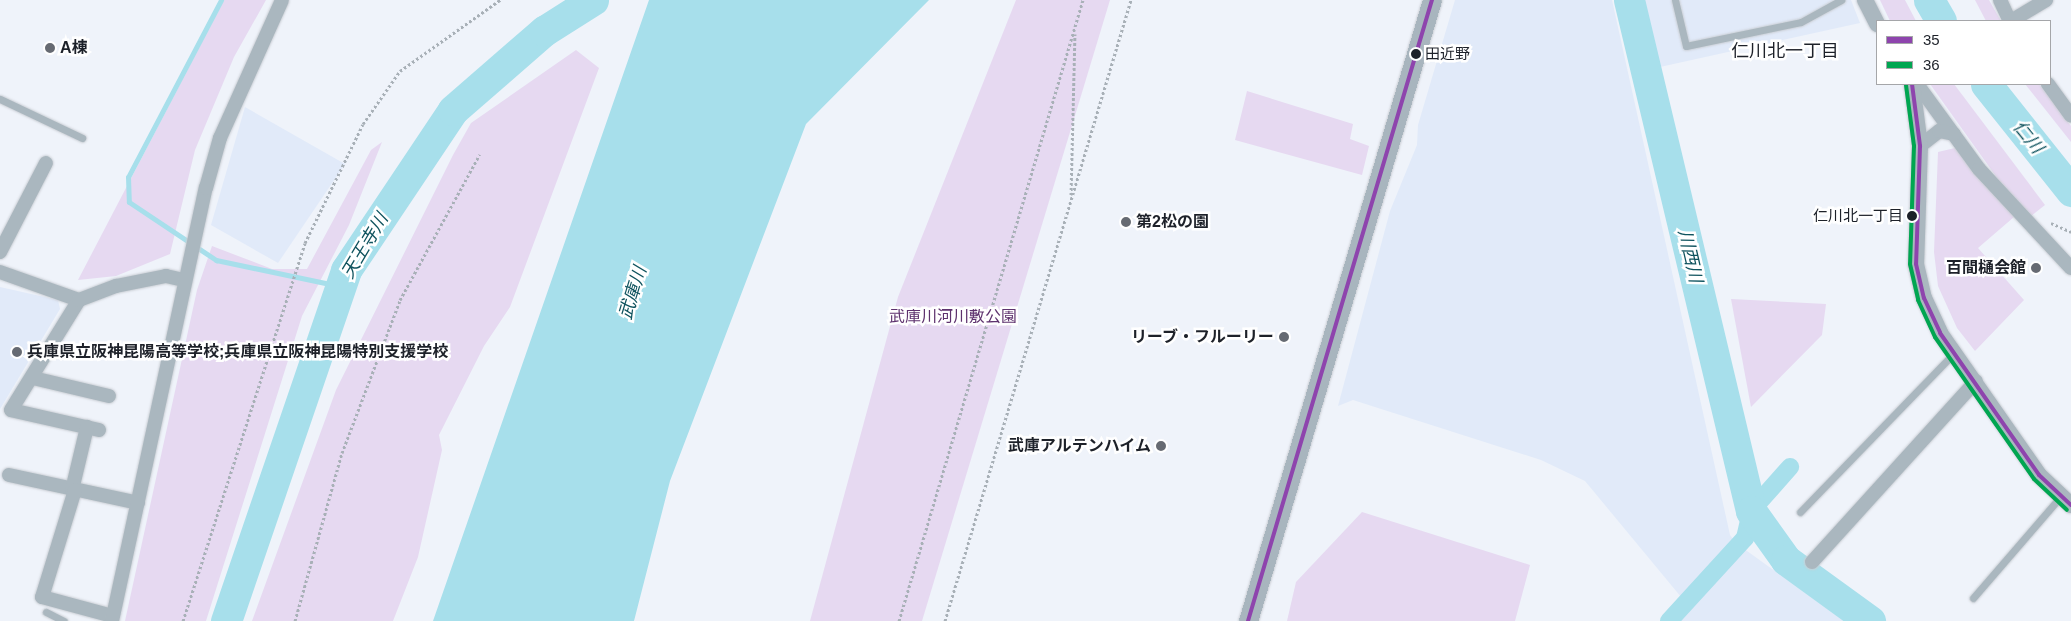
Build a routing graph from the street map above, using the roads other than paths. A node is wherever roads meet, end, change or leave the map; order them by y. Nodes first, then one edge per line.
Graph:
1 (282, 0) edge
2 (1432, 0) edge
3 (1675, 0) edge
4 (1841, 0) edge
5 (1865, 0) edge
6 (2000, 0) edge
7 (2046, 0) edge
8 (2010, 20) edge
9 (2013, 20) edge
10 (1876, 22) edge
11 (1912, 85) edge
12 (1918, 85) edge
13 (2049, 85) edge
14 (0, 99) edge
15 (2071, 116) edge
16 (1954, 134) junction
17 (82, 138) dead end
18 (1920, 146) junction
19 (46, 163) dead end
20 (0, 252) edge
21 (2071, 268) edge
22 (0, 272) edge
23 (184, 280) junction
24 (79, 300) junction
25 (1955, 353) junction
26 (33, 378) junction
27 (1976, 381) junction
28 (108, 396) dead end
29 (9, 475) dead end
30 (73, 490) junction
31 (2066, 500) edge
32 (138, 503) junction
33 (1800, 512) dead end
34 (1812, 562) dead end
35 (1972, 598) dead end
36 (46, 612) dead end
37 (113, 618) edge
38 (64, 621) edge
39 (1248, 621) edge

1 - 23 street
2 - 39 main road
3 - 4 lane
5 - 10 street
6 - 8 street
7 - 9 street
11 - 18 street
12 - 16 street
13 - 15 street
14 - 17 lane
16 - 18 street
16 - 21 street
18 - 25 street
19 - 20 street
22 - 24 street
23 - 24 street
23 - 32 street
24 - 26 street
25 - 27 street
25 - 33 lane
26 - 28 street
26 - 30 street
27 - 31 street
27 - 34 street
29 - 30 street
30 - 32 street
30 - 37 street
31 - 35 lane
32 - 37 street
36 - 38 lane

